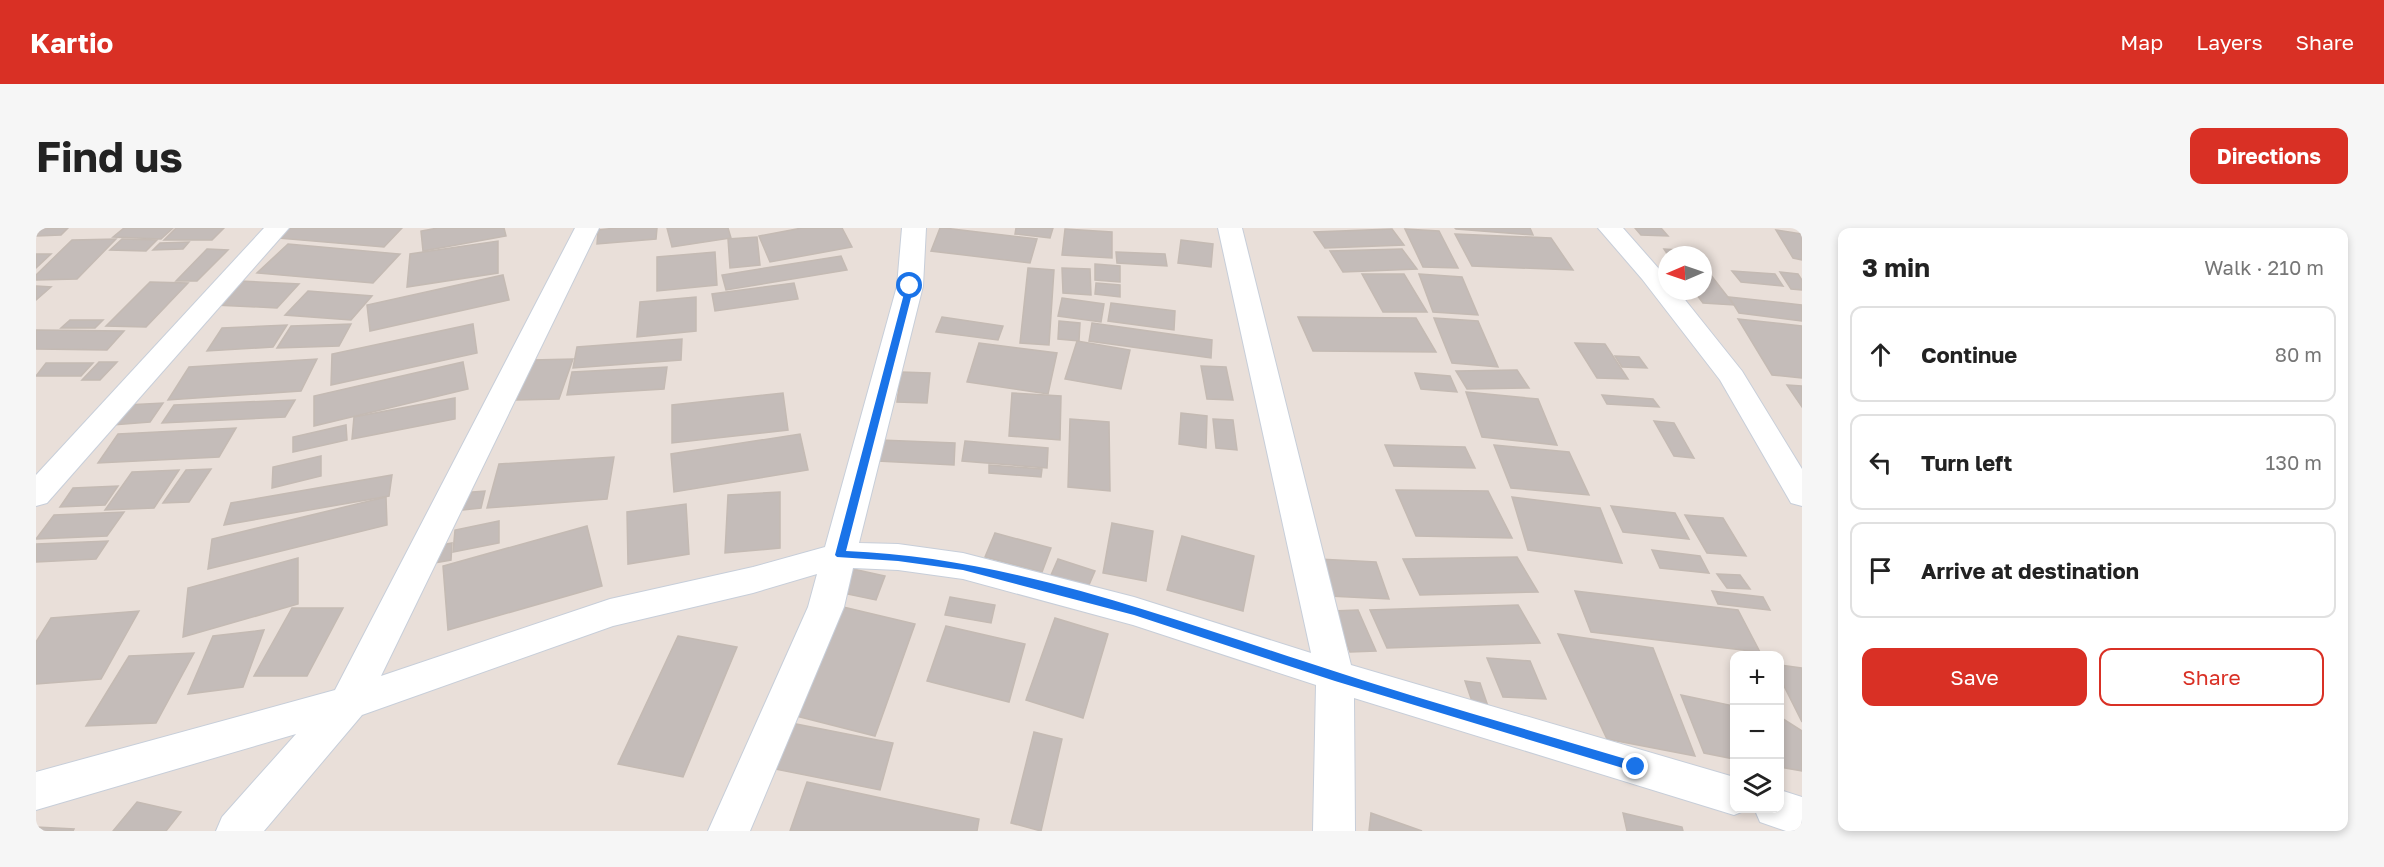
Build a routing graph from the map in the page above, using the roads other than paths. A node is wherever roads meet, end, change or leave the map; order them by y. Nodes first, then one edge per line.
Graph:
1 (277, 228) edge
2 (587, 228) edge
3 (914, 228) edge
4 (1230, 228) edge
5 (1610, 228) edge
6 (36, 495) edge
7 (1802, 495) edge
8 (840, 555) junction
9 (1335, 676) junction
10 (348, 704) junction
11 (36, 790) edge
12 (1730, 795) edge
13 (1784, 811) edge
14 (1802, 817) edge
15 (237, 831) edge
16 (729, 831) edge
17 (1334, 831) edge

1 - 6 street
2 - 10 street
3 - 8 street
4 - 9 street
5 - 7 street
8 - 9 street
8 - 10 street
8 - 16 street
9 - 12 street
9 - 17 street
10 - 11 street
10 - 15 street
13 - 14 street

